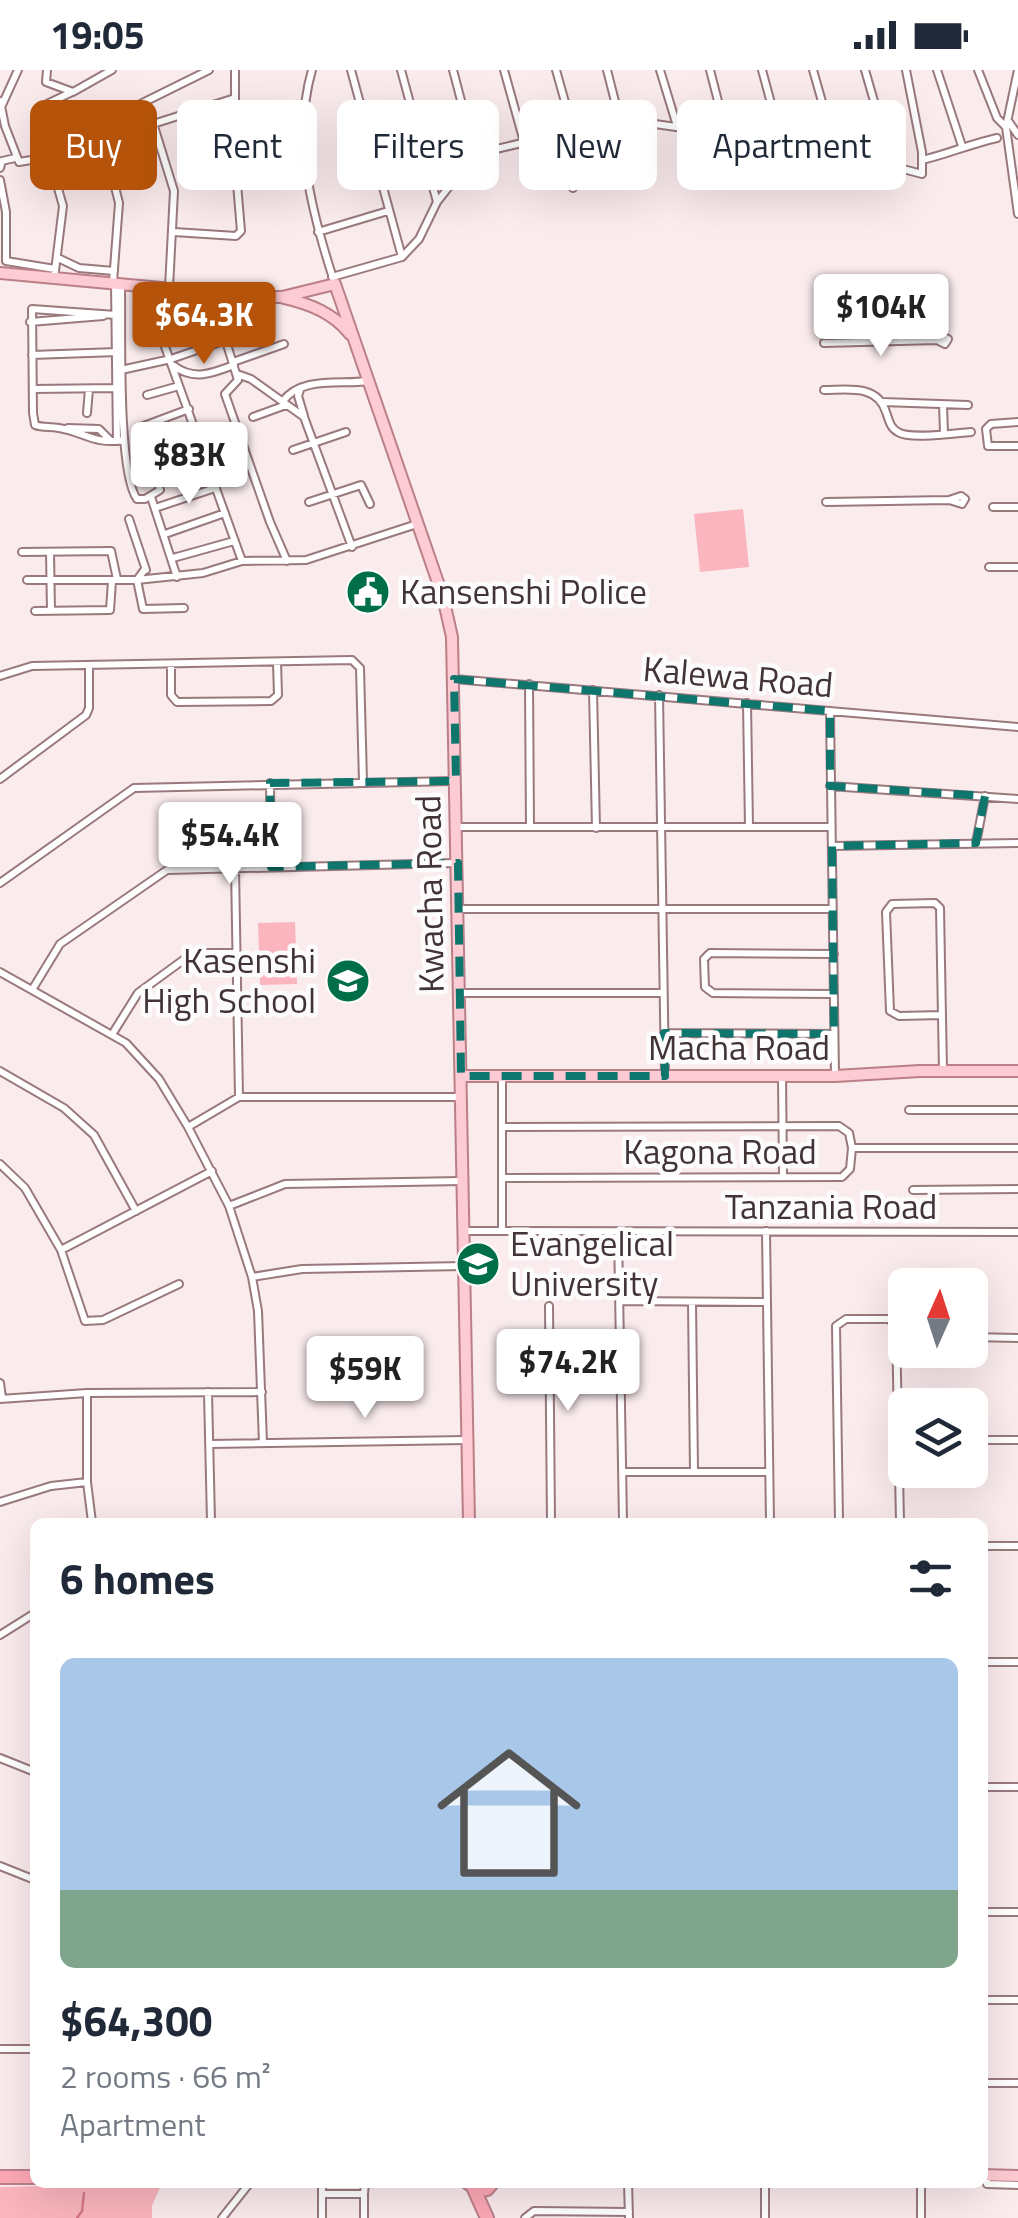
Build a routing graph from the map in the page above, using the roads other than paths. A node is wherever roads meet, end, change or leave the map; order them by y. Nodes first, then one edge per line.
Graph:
1 (18, 70) edge
2 (48, 70) edge
3 (112, 70) edge
4 (209, 70) edge
5 (235, 70) edge
6 (312, 70) edge
7 (352, 70) edge
8 (401, 70) edge
9 (453, 70) edge
10 (504, 70) edge
11 (556, 70) edge
12 (607, 70) edge
13 (660, 70) edge
14 (710, 70) edge
15 (762, 70) edge
16 (814, 70) edge
17 (866, 70) edge
18 (906, 70) edge
19 (937, 70) edge
20 (978, 70) edge
21 (1018, 70) edge
22 (73, 92) junction
23 (235, 98) junction
24 (55, 100) edge
25 (148, 100) edge
26 (461, 100) edge
27 (564, 100) edge
28 (615, 100) edge
29 (718, 100) edge
30 (770, 100) edge
31 (822, 100) edge
32 (874, 100) edge
33 (1, 103) edge
34 (157, 121) edge
35 (519, 124) edge
36 (657, 124) edge
37 (1008, 124) junction
38 (2, 127) edge
39 (677, 127) joint
40 (157, 135) edge
41 (1018, 135) edge
42 (997, 138) dead end
43 (962, 146) junction
44 (15, 158) junction
45 (922, 160) junction
46 (30, 162) edge
47 (0, 168) edge
48 (906, 170) edge
49 (0, 180) edge
50 (58, 190) edge
51 (115, 190) edge
52 (446, 190) edge
53 (437, 202) junction
54 (388, 211) junction
55 (1018, 214) edge
56 (174, 232) junction
57 (318, 232) junction
58 (2, 257) edge
59 (57, 257) junction
60 (402, 257) junction
61 (0, 274) edge
62 (55, 274) junction
63 (116, 281) junction
64 (334, 281) junction
65 (152, 288) junction
66 (169, 289) junction
67 (210, 292) junction
68 (259, 297) junction
69 (282, 297) junction
70 (105, 314) junction
71 (116, 315) junction
72 (30, 322) junction
73 (223, 331) junction
74 (119, 337) junction
75 (354, 339) junction
76 (226, 340) junction
77 (937, 340) dead end
78 (824, 343) dead end
79 (284, 344) dead end
80 (117, 352) junction
81 (32, 356) junction
82 (172, 362) junction
83 (234, 364) junction
84 (120, 370) junction
85 (237, 374) junction
86 (368, 381) junction
87 (180, 386) junction
88 (89, 388) junction
89 (117, 388) junction
90 (300, 389) junction
91 (33, 390) junction
92 (824, 390) dead end
93 (148, 395) dead end
94 (883, 402) junction
95 (120, 403) junction
96 (285, 403) junction
97 (943, 405) junction
98 (968, 405) dead end
99 (189, 410) junction
100 (87, 413) dead end
101 (253, 417) dead end
102 (304, 417) junction
103 (1018, 422) edge
104 (346, 432) dead end
105 (971, 432) dead end
106 (944, 433) junction
107 (197, 436) junction
108 (117, 441) junction
109 (314, 443) junction
110 (1018, 446) edge
111 (293, 450) dead end
112 (148, 452) junction
113 (207, 462) junction
114 (157, 478) junction
115 (214, 488) junction
116 (333, 494) junction
117 (150, 496) junction
118 (949, 500) dead end
119 (309, 502) dead end
120 (826, 502) dead end
121 (370, 504) dead end
122 (155, 508) junction
123 (993, 508) dead end
124 (1018, 508) edge
125 (225, 513) junction
126 (129, 519) dead end
127 (418, 524) junction
128 (164, 534) junction
129 (234, 541) junction
130 (352, 547) junction
131 (22, 552) dead end
132 (50, 552) junction
133 (173, 558) junction
134 (242, 561) junction
135 (287, 562) junction
136 (1018, 567) edge
137 (990, 568) dead end
138 (146, 570) junction
139 (178, 577) junction
140 (149, 579) junction
141 (27, 580) dead end
142 (114, 580) junction
143 (137, 580) junction
144 (51, 581) junction
145 (184, 608) dead end
146 (51, 610) junction
147 (36, 612) dead end
148 (277, 662) junction
149 (172, 664) junction
150 (89, 665) junction
151 (0, 676) edge
152 (454, 679) junction
153 (529, 684) junction
154 (593, 690) junction
155 (659, 696) junction
156 (747, 702) junction
157 (830, 710) junction
158 (1018, 726) edge
159 (0, 778) edge
160 (456, 781) junction
161 (363, 782) junction
162 (270, 783) junction
163 (830, 786) junction
164 (985, 796) junction
165 (1018, 799) edge
166 (831, 826) junction
167 (530, 827) junction
168 (749, 827) junction
169 (457, 828) junction
170 (596, 828) junction
171 (660, 828) junction
172 (976, 843) junction
173 (1018, 843) edge
174 (832, 846) junction
175 (458, 863) junction
176 (271, 867) junction
177 (235, 868) junction
178 (0, 883) edge
179 (662, 908) junction
180 (458, 909) junction
181 (832, 910) junction
182 (236, 952) junction
183 (834, 954) junction
184 (0, 972) edge
185 (32, 990) junction
186 (460, 993) junction
187 (663, 994) junction
188 (834, 994) junction
189 (942, 1015) junction
190 (664, 1033) junction
191 (113, 1034) junction
192 (834, 1034) junction
193 (943, 1070) junction
194 (0, 1071) edge
195 (1018, 1071) edge
196 (461, 1076) junction
197 (502, 1076) junction
198 (665, 1076) junction
199 (782, 1076) junction
200 (835, 1076) junction
201 (239, 1097) junction
202 (462, 1097) junction
203 (909, 1110) dead end
204 (1018, 1110) edge
205 (188, 1126) junction
206 (783, 1126) junction
207 (503, 1127) junction
208 (852, 1148) junction
209 (1018, 1148) edge
210 (0, 1164) edge
211 (212, 1170) junction
212 (783, 1177) junction
213 (502, 1178) junction
214 (462, 1181) junction
215 (1018, 1189) edge
216 (913, 1190) dead end
217 (228, 1206) junction
218 (136, 1211) junction
219 (464, 1231) junction
220 (502, 1231) junction
221 (766, 1231) junction
222 (618, 1232) junction
223 (1018, 1232) edge
224 (62, 1250) junction
225 (464, 1266) junction
226 (252, 1277) junction
227 (180, 1284) dead end
228 (620, 1301) junction
229 (692, 1302) junction
230 (766, 1302) junction
231 (549, 1306) dead end
232 (888, 1319) edge
233 (988, 1338) edge
234 (1018, 1338) edge
235 (0, 1383) edge
236 (208, 1392) junction
237 (262, 1392) junction
238 (86, 1393) junction
239 (1, 1398) edge
240 (467, 1440) junction
241 (988, 1440) edge
242 (1018, 1440) edge
243 (263, 1442) junction
244 (211, 1444) junction
245 (694, 1471) junction
246 (623, 1472) junction
247 (769, 1472) junction
248 (88, 1482) junction
249 (901, 1488) edge
250 (0, 1502) edge
251 (92, 1518) edge
252 (212, 1518) edge
253 (469, 1518) edge
254 (551, 1518) edge
255 (623, 1518) edge
256 (770, 1518) edge
257 (839, 1518) edge
258 (900, 1518) edge
259 (988, 1546) edge
260 (1018, 1546) edge
261 (30, 1616) edge
262 (0, 1636) edge
263 (988, 1662) edge
264 (1018, 1662) edge
265 (0, 1758) edge
266 (30, 1770) edge
267 (988, 1787) edge
268 (1018, 1787) edge
269 (0, 1866) edge
270 (30, 1878) edge
271 (988, 1912) edge
272 (1018, 1912) edge
273 (988, 2000) edge
274 (1018, 2000) edge
275 (30, 2048) edge
276 (0, 2049) edge
277 (988, 2083) edge
278 (1018, 2083) edge
279 (988, 2176) edge
280 (1018, 2176) edge
281 (0, 2177) edge
282 (30, 2177) edge
283 (988, 2184) edge
284 (1018, 2184) edge
285 (246, 2188) edge
286 (322, 2188) edge
287 (364, 2188) edge
288 (470, 2188) edge
289 (491, 2188) edge
290 (628, 2188) edge
291 (764, 2188) edge
292 (920, 2188) edge
293 (322, 2194) junction
294 (364, 2194) junction
295 (486, 2215) edge
296 (629, 2215) edge
297 (222, 2218) edge
298 (322, 2218) edge
299 (364, 2218) edge
300 (525, 2218) edge
301 (764, 2218) edge
302 (921, 2218) edge

1 - 33 street
2 - 22 street
3 - 22 street
4 - 25 street
5 - 23 street
6 - 57 street
7 - 54 street
8 - 53 street
9 - 26 street
10 - 35 street
11 - 27 street
12 - 28 street
13 - 39 street
14 - 29 street
15 - 30 street
16 - 31 street
17 - 32 street
18 - 45 street
19 - 43 street
20 - 37 street
21 - 37 street
22 - 24 street
23 - 34 street
23 - 56 street
33 - 38 street
36 - 39 street
37 - 41 street
37 - 55 street
38 - 44 street
40 - 56 street
42 - 43 street
43 - 45 street
44 - 46 street
44 - 47 street
45 - 48 street
49 - 58 street
50 - 59 street
51 - 63 street
52 - 53 street
53 - 60 street
54 - 57 street
54 - 60 street
56 - 66 street
57 - 64 street
58 - 62 street
59 - 62 street
59 - 63 street
60 - 64 street
61 - 62 main road
62 - 63 main road
63 - 65 main road
63 - 71 street
63 - 74 street
64 - 69 main road
64 - 75 main road, Kwacha Road
65 - 66 main road
65 - 82 street
66 - 67 main road
67 - 68 main road
67 - 73 street
68 - 69 main road
68 - 73 street
69 - 75 main road
70 - 71 street
70 - 72 street
70 - 72 street
71 - 74 street
72 - 81 street
73 - 76 street
74 - 80 street
74 - 84 street
75 - 86 main road, Kwacha Road
76 - 82 street
76 - 83 street
77 - 78 street
79 - 83 street
80 - 81 street
80 - 84 street
81 - 91 street
82 - 83 street
82 - 84 street
82 - 87 street
83 - 85 street
84 - 89 street
84 - 95 street
85 - 96 street
85 - 135 street
86 - 90 street
86 - 127 main road, Kwacha Road
87 - 93 street
87 - 99 street
88 - 89 street
88 - 91 street
88 - 100 street
89 - 95 street
90 - 96 street
90 - 102 street
91 - 108 street
92 - 94 street
94 - 97 street
94 - 106 street
95 - 108 street
96 - 101 street
96 - 102 street
97 - 98 street
97 - 106 street
99 - 107 street
99 - 112 street
102 - 109 street
103 - 110 street
104 - 109 street
105 - 106 street
107 - 112 street
107 - 113 street
108 - 117 street
109 - 111 street
109 - 116 street
112 - 114 street
113 - 114 street
113 - 115 street
114 - 117 street
115 - 122 street
115 - 125 street
116 - 119 street
116 - 121 street
116 - 130 street
117 - 122 street
118 - 120 street
122 - 128 street
123 - 124 street
125 - 128 street
125 - 129 street
126 - 138 street
127 - 130 street
127 - 152 main road, Kwacha Road
128 - 133 street
129 - 133 street
129 - 134 street
130 - 135 street
131 - 132 street
132 - 142 street
132 - 144 street
133 - 139 street
134 - 135 street
134 - 139 street
136 - 137 street
138 - 140 street
138 - 143 street
139 - 140 street
140 - 143 street
141 - 144 street
142 - 143 street
142 - 144 street
142 - 146 street
143 - 145 street
144 - 146 street
146 - 147 street
148 - 149 street
148 - 149 street
148 - 161 street
149 - 150 street
150 - 151 street
150 - 159 street
152 - 153 street, Kalewa Road
152 - 160 main road, Kwacha Road
153 - 154 street, Kalewa Road
153 - 167 street
154 - 155 street, Kalewa Road
154 - 170 street
155 - 156 street, Kalewa Road
155 - 171 street
156 - 157 street, Kalewa Road
156 - 168 street
157 - 158 street, Kalewa Road
157 - 163 street
160 - 161 street
160 - 169 main road, Kwacha Road
161 - 162 street
162 - 176 street
162 - 178 street
163 - 164 street
163 - 166 street
164 - 165 street
164 - 172 street
166 - 168 street
166 - 174 street
167 - 169 street
167 - 170 street
168 - 171 street
169 - 175 main road, Kwacha Road
170 - 171 street
171 - 179 street
172 - 173 street
172 - 174 street
174 - 181 street
175 - 176 street
175 - 180 main road, Kwacha Road
176 - 177 street
177 - 182 street
177 - 185 street
179 - 180 street
179 - 181 street
179 - 187 street
180 - 186 main road, Kwacha Road
181 - 183 street
182 - 191 street
182 - 201 street
183 - 188 street
183 - 188 street
184 - 185 street
185 - 191 street
186 - 187 street
186 - 196 main road, Kwacha Road
187 - 190 street
188 - 192 street
189 - 189 street
189 - 193 street
190 - 192 street
190 - 198 street
191 - 205 street
192 - 200 street
193 - 195 main road, Macha Road
193 - 200 main road, Macha Road
194 - 218 street
196 - 197 main road, Macha Road
196 - 202 main road, Kwacha Road
197 - 198 main road, Macha Road
197 - 207 street
198 - 199 main road, Macha Road
199 - 200 main road, Macha Road
199 - 206 street
201 - 202 street
201 - 205 street
202 - 214 main road, Kwacha Road
203 - 204 street
205 - 211 street
206 - 207 street, Kagona Road
206 - 208 street, Kagona Road
206 - 212 street
207 - 213 street
208 - 209 street
208 - 212 street, Kagona Road
210 - 224 street
211 - 217 street
211 - 218 street
212 - 213 street, Kagona Road
213 - 220 street
214 - 217 street
214 - 219 main road, Kwacha Road
215 - 216 street
217 - 226 street
218 - 224 street
219 - 220 street, Tanzania Road
219 - 225 main road, Kwacha Road
220 - 222 street, Tanzania Road
221 - 222 street, Tanzania Road
221 - 223 street, Tanzania Road
221 - 230 street
222 - 228 street
224 - 227 street
225 - 226 street
225 - 240 main road, Kwacha Road
226 - 237 street
228 - 229 street
228 - 246 street
229 - 230 street
229 - 245 street
230 - 247 street
231 - 254 street
232 - 257 street
233 - 234 street
235 - 239 street
236 - 237 street
236 - 238 street
236 - 244 street
237 - 243 street
238 - 239 street
238 - 248 street
240 - 243 street
240 - 253 main road, Kwacha Road
241 - 242 street
243 - 244 street
244 - 252 street
245 - 246 street
245 - 247 street
246 - 255 street
247 - 256 street
248 - 250 street
248 - 251 street
249 - 258 street
259 - 260 street
261 - 262 street
263 - 264 street
265 - 266 street
267 - 268 street
269 - 270 street
271 - 272 street
273 - 274 street
275 - 276 street
277 - 278 street
279 - 280 main road
281 - 282 highway
283 - 284 street
285 - 297 street
286 - 293 street
287 - 294 street
288 - 295 highway
289 - 295 highway
290 - 296 street
291 - 301 street
292 - 302 street
293 - 294 street
293 - 298 street
294 - 299 street
296 - 300 street

